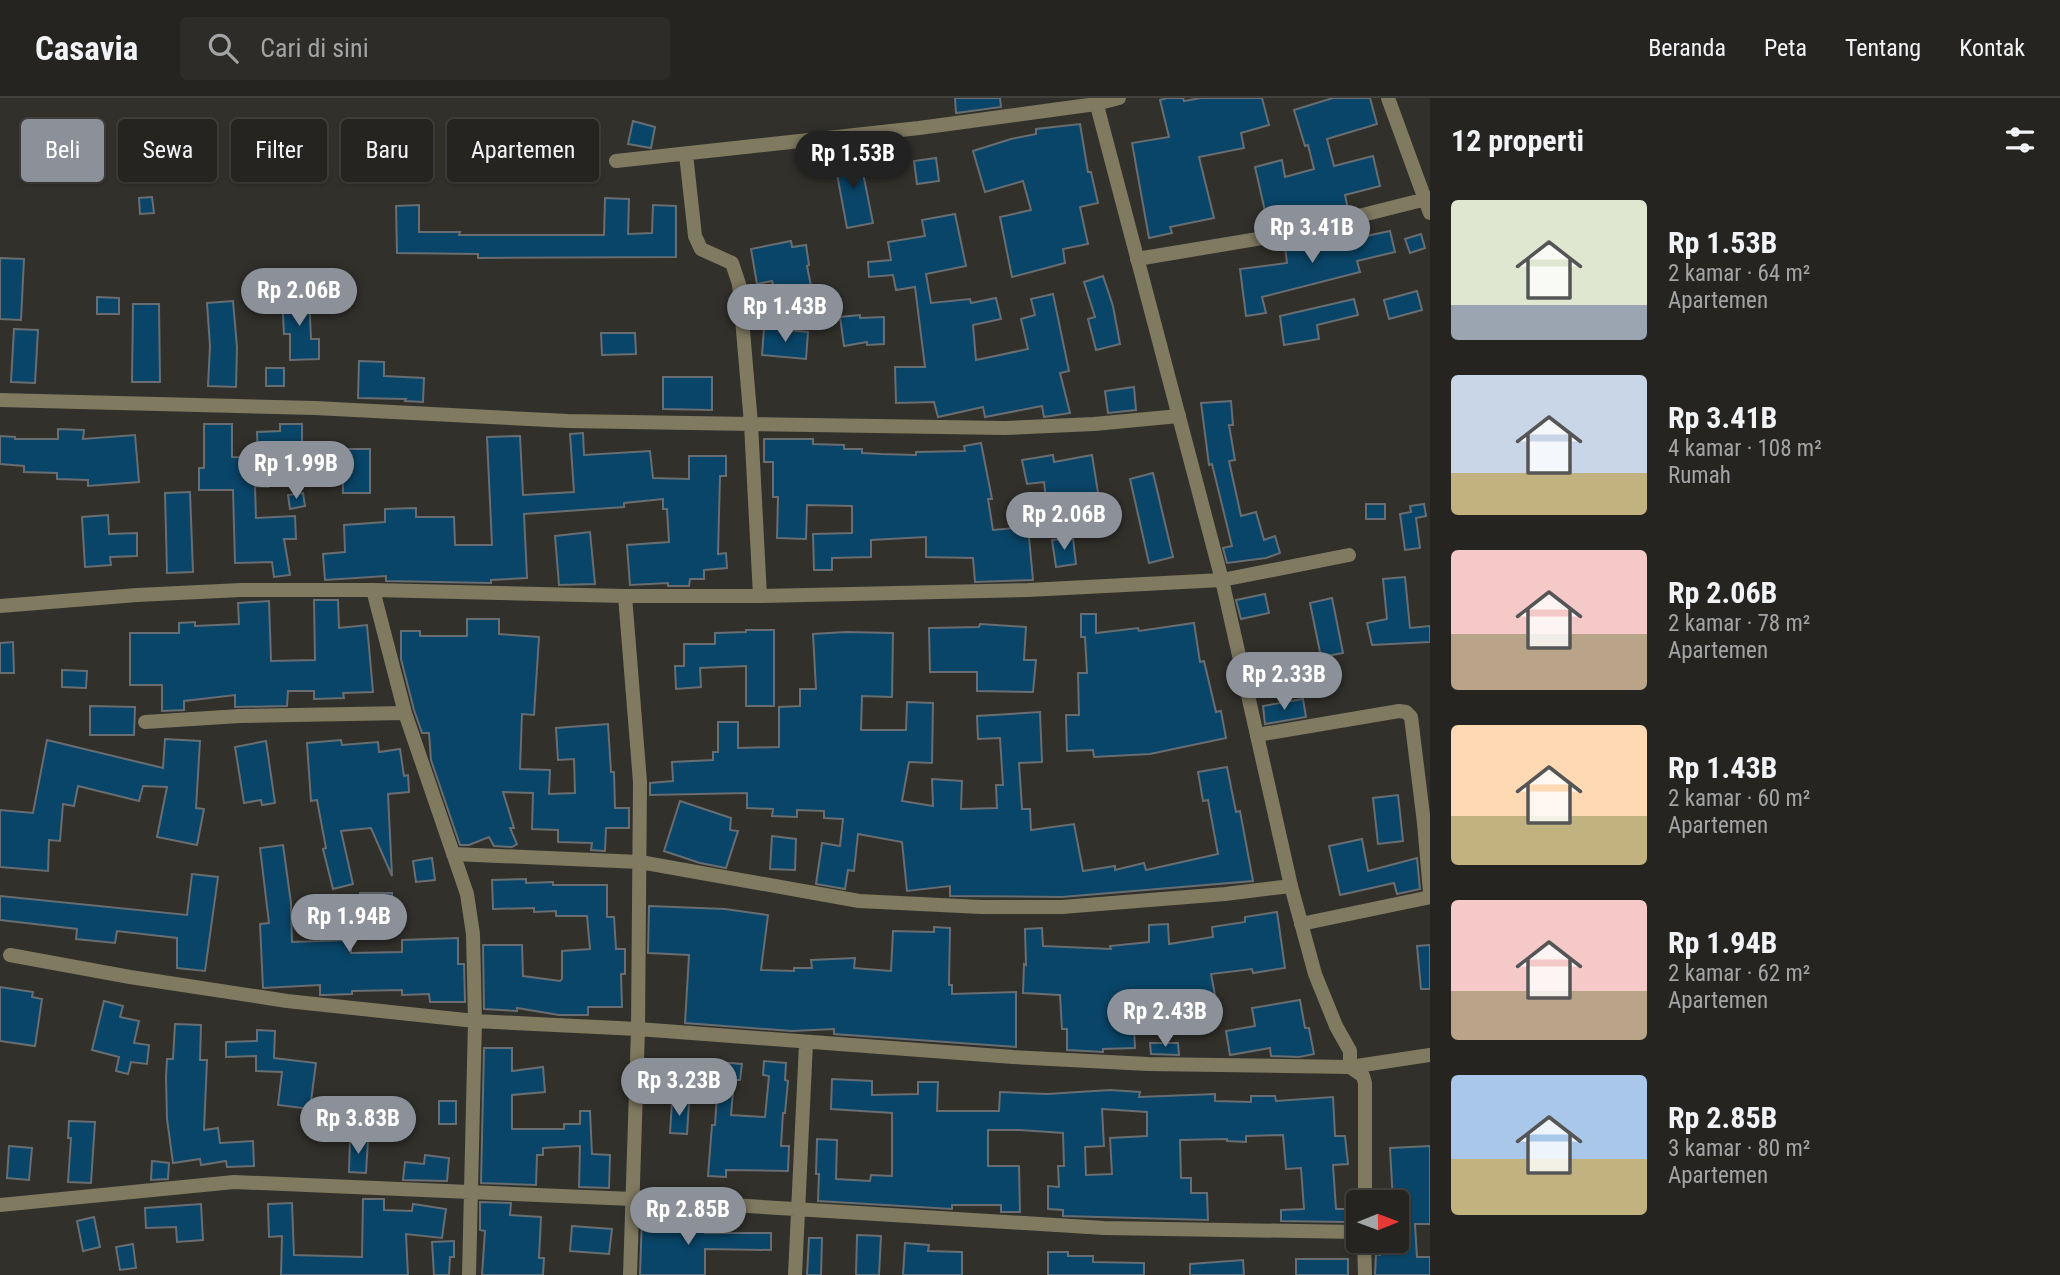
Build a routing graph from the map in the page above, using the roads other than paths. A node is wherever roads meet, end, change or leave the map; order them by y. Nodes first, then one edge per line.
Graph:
1 (1119, 98) edge
2 (1388, 98) edge
3 (1096, 101) edge
4 (686, 154) junction
5 (616, 161) dead end
6 (1428, 204) edge
7 (1137, 259) junction
8 (0, 400) edge
9 (1179, 416) junction
10 (751, 424) junction
11 (1349, 555) dead end
12 (1222, 580) junction
13 (373, 590) junction
14 (625, 596) junction
15 (760, 596) junction
16 (0, 607) edge
17 (405, 713) junction
18 (145, 722) dead end
19 (1258, 735) junction
20 (453, 854) junction
21 (640, 862) junction
22 (1291, 886) junction
23 (1430, 895) edge
24 (1301, 924) junction
25 (10, 955) dead end
26 (475, 1021) junction
27 (638, 1029) junction
28 (806, 1043) junction
29 (1430, 1055) edge
30 (1350, 1067) junction
31 (1365, 1190) edge
32 (470, 1191) junction
33 (633, 1199) junction
34 (0, 1205) edge
35 (798, 1211) junction
36 (1346, 1232) edge
37 (1364, 1253) edge
38 (469, 1275) edge
39 (630, 1275) edge
40 (795, 1275) edge
41 (1364, 1275) edge

1 - 3 street
2 - 6 street
3 - 4 street
3 - 7 street
4 - 5 street
4 - 10 street
6 - 7 street
7 - 9 street
8 - 10 street
9 - 10 street
9 - 12 street
10 - 15 street
11 - 12 street
12 - 15 street
12 - 19 street
13 - 14 street
13 - 16 street
13 - 17 street
14 - 15 street
14 - 21 street
17 - 18 street
17 - 20 street
19 - 22 street
19 - 23 street
20 - 21 street
20 - 26 street
21 - 22 street
21 - 27 street
22 - 24 street
23 - 24 street
24 - 30 street
25 - 26 street
26 - 27 street
26 - 32 street
27 - 28 street
27 - 33 street
28 - 30 street
28 - 35 street
29 - 30 street
30 - 31 street
32 - 33 street
32 - 34 street
32 - 38 street
33 - 35 street
33 - 39 street
35 - 36 street
35 - 40 street
37 - 41 street

